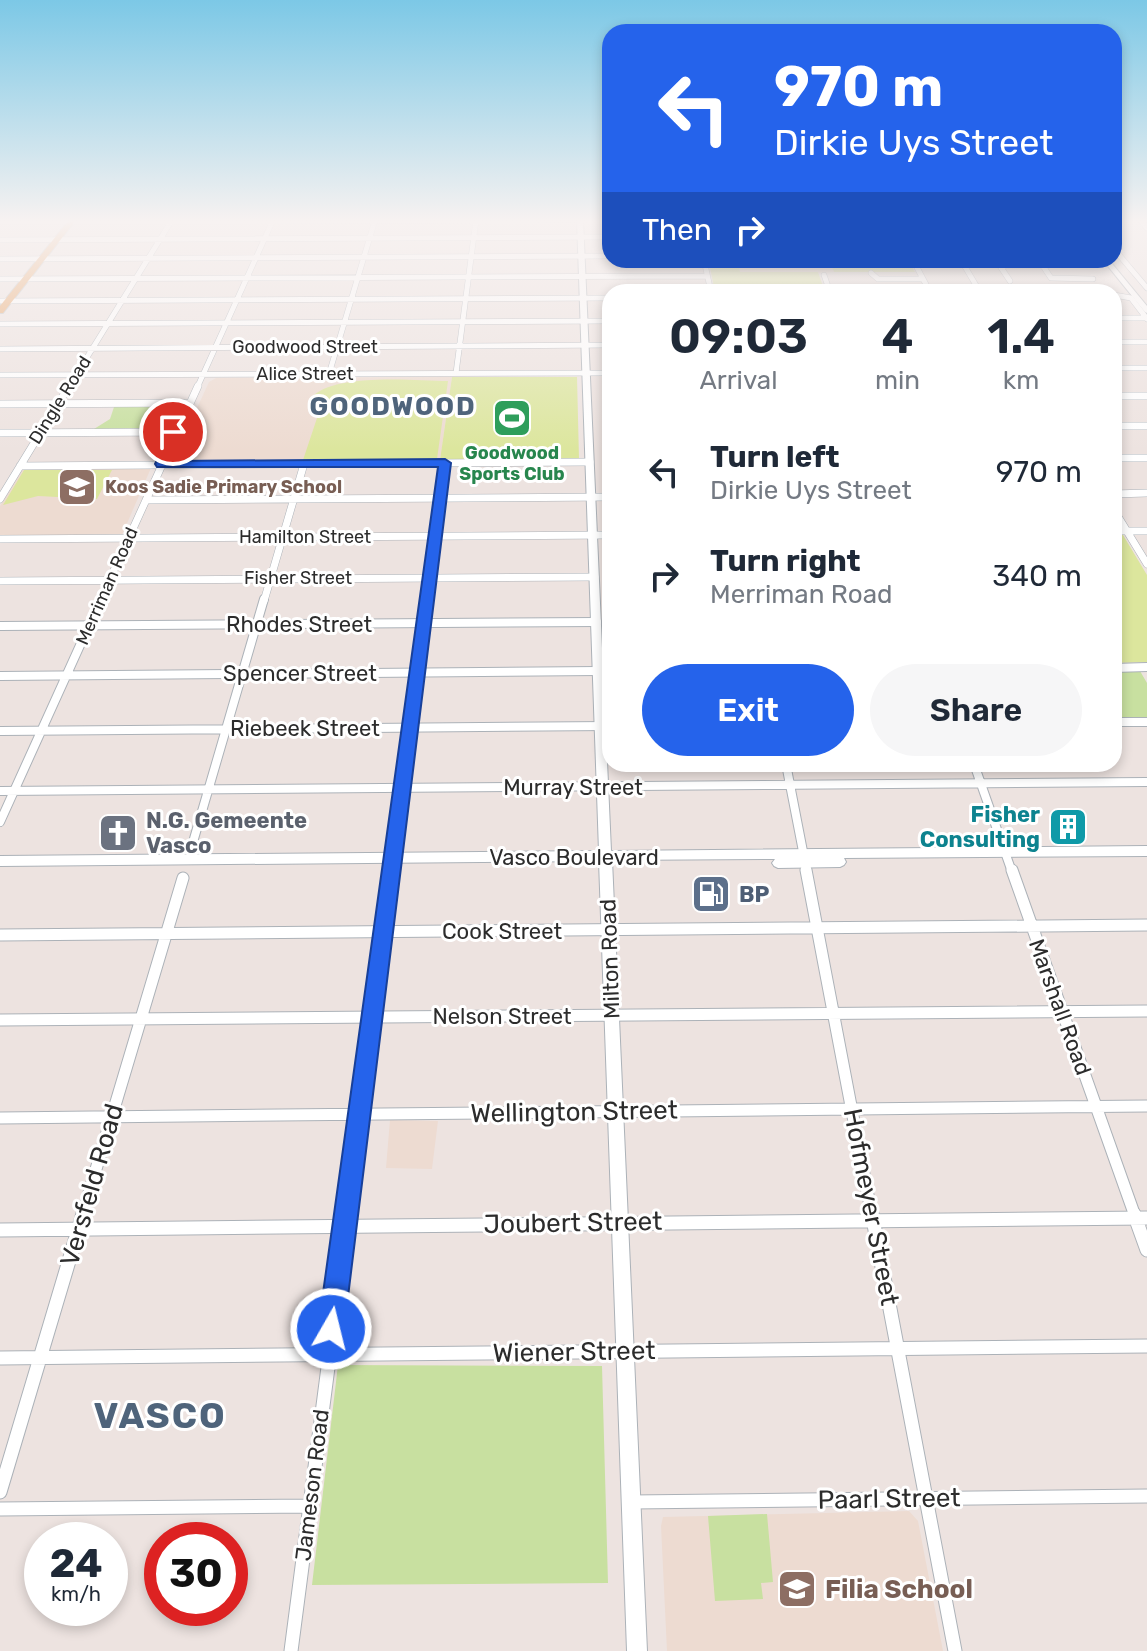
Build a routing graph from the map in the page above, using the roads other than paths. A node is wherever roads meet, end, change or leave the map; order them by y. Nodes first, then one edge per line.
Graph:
1 (124, 297) edge
2 (238, 297) edge
3 (1128, 297) edge
4 (583, 298) junction
5 (602, 298) edge
6 (351, 299) junction
7 (466, 299) junction
8 (237, 300) junction
9 (122, 301) junction
10 (2, 302) edge
11 (0, 311) edge
12 (1122, 318) edge
13 (1146, 319) edge
14 (462, 321) junction
15 (584, 321) junction
16 (602, 321) edge
17 (344, 322) junction
18 (108, 323) junction
19 (226, 323) junction
20 (0, 324) edge
21 (1122, 342) edge
22 (1147, 342) edge
23 (585, 345) junction
24 (602, 345) edge
25 (459, 346) junction
26 (215, 347) junction
27 (337, 347) junction
28 (92, 348) junction
29 (0, 349) edge
30 (1122, 368) edge
31 (1147, 368) edge
32 (456, 373) junction
33 (586, 373) junction
34 (602, 373) edge
35 (329, 374) junction
36 (0, 375) edge
37 (76, 375) junction
38 (203, 375) junction
39 (1122, 396) edge
40 (1147, 396) edge
41 (190, 403) junction
42 (0, 404) edge
43 (58, 404) junction
44 (1122, 426) edge
45 (1147, 426) edge
46 (177, 432) junction
47 (0, 433) edge
48 (40, 433) junction
49 (1122, 458) edge
50 (1147, 458) edge
51 (590, 462) junction
52 (445, 463) junction
53 (162, 464) junction
54 (304, 464) junction
55 (20, 466) junction
56 (1147, 493) edge
57 (1122, 494) edge
58 (592, 497) junction
59 (602, 497) edge
60 (440, 498) junction
61 (0, 499) edge
62 (292, 499) junction
63 (146, 500) junction
64 (1122, 523) edge
65 (1122, 531) edge
66 (1127, 531) junction
67 (1147, 531) edge
68 (593, 535) junction
69 (602, 535) edge
70 (435, 536) junction
71 (282, 537) junction
72 (129, 538) junction
73 (0, 539) edge
74 (1147, 564) edge
75 (595, 577) junction
76 (430, 578) junction
77 (269, 579) junction
78 (110, 580) junction
79 (0, 581) edge
80 (425, 622) junction
81 (597, 622) junction
82 (257, 624) junction
83 (89, 625) junction
84 (0, 626) edge
85 (1147, 667) edge
86 (1122, 668) edge
87 (599, 671) junction
88 (417, 672) junction
89 (242, 674) junction
90 (67, 675) junction
91 (0, 676) edge
92 (602, 695) edge
93 (1122, 722) edge
94 (1147, 722) edge
95 (602, 726) edge
96 (411, 727) junction
97 (226, 729) junction
98 (41, 730) junction
99 (0, 731) edge
100 (604, 772) edge
101 (788, 772) edge
102 (977, 772) edge
103 (1147, 782) edge
104 (981, 784) junction
105 (790, 785) junction
106 (603, 786) junction
107 (403, 788) junction
108 (208, 789) junction
109 (0, 791) edge
110 (14, 791) junction
111 (0, 822) edge
112 (191, 849) dead end
113 (1147, 851) edge
114 (1007, 857) junction
115 (804, 859) junction
116 (1147, 859) edge
117 (607, 860) junction
118 (0, 861) edge
119 (394, 862) junction
120 (0, 869) edge
121 (183, 878) dead end
122 (1147, 925) edge
123 (1031, 926) junction
124 (817, 928) junction
125 (609, 930) junction
126 (385, 932) junction
127 (167, 933) junction
128 (0, 935) edge
129 (1147, 1011) edge
130 (1061, 1012) junction
131 (833, 1014) junction
132 (612, 1016) junction
133 (373, 1017) junction
134 (141, 1019) junction
135 (0, 1020) edge
136 (1147, 1106) edge
137 (1096, 1107) junction
138 (852, 1110) junction
139 (616, 1112) junction
140 (359, 1114) junction
141 (112, 1117) junction
142 (0, 1118) edge
143 (1141, 1218) edge
144 (873, 1220) junction
145 (620, 1222) junction
146 (344, 1225) junction
147 (79, 1229) junction
148 (0, 1230) edge
149 (1147, 1250) edge
150 (1147, 1346) edge
151 (898, 1349) junction
152 (625, 1352) junction
153 (327, 1355) junction
154 (0, 1358) edge
155 (41, 1358) junction
156 (0, 1492) edge
157 (1147, 1496) edge
158 (927, 1499) junction
159 (632, 1502) junction
160 (309, 1506) junction
161 (0, 1509) edge
162 (291, 1651) edge
163 (637, 1651) edge
164 (955, 1651) edge

1 - 9 street, Dingle Road
2 - 8 street, Merriman Road
3 - 13 street
4 - 5 street
4 - 7 street
4 - 15 street, Milton Road
6 - 7 street
6 - 8 street
6 - 17 street
7 - 14 street
8 - 9 street
8 - 19 street, Merriman Road
9 - 10 street
9 - 18 street, Dingle Road
10 - 11 main road
12 - 13 street
14 - 15 street
14 - 17 street
14 - 25 street
15 - 16 street
15 - 23 street, Milton Road
17 - 19 street
17 - 27 street
18 - 19 street
18 - 20 street
18 - 28 street, Dingle Road
19 - 26 street, Merriman Road
21 - 22 street
23 - 24 street, Goodwood Street
23 - 25 street, Goodwood Street
23 - 33 street, Milton Road
25 - 27 street, Goodwood Street
25 - 32 street
26 - 27 street, Goodwood Street
26 - 28 street, Goodwood Street
26 - 38 street, Merriman Road
27 - 35 street
28 - 29 street, Goodwood Street
28 - 37 street, Dingle Road
30 - 31 street
32 - 33 street, Alice Street
32 - 35 street, Alice Street
33 - 34 street, Alice Street
33 - 51 street, Milton Road
35 - 38 street, Alice Street
36 - 37 street, Alice Street
37 - 38 street, Alice Street
37 - 43 street, Dingle Road
38 - 41 street, Merriman Road
39 - 40 street
41 - 43 street
41 - 46 street, Merriman Road
42 - 43 street
43 - 48 street, Dingle Road
44 - 45 street
46 - 48 street
46 - 53 street, Merriman Road
47 - 48 street
48 - 55 street, Dingle Road
49 - 50 street
51 - 52 street
51 - 58 street, Milton Road
52 - 54 street
52 - 60 street, Jameson Road
53 - 54 street
53 - 55 street
53 - 63 street, Merriman Road
54 - 62 street
55 - 61 street, Dingle Road
56 - 57 street
58 - 59 street
58 - 60 street
58 - 68 street, Milton Road
60 - 62 street
60 - 70 street, Jameson Road
62 - 63 street
62 - 71 street
63 - 72 street, Merriman Road
64 - 66 street
65 - 66 street
66 - 67 street
66 - 74 street
68 - 69 street, Hamilton Street
68 - 70 street, Hamilton Street
68 - 75 street, Milton Road
70 - 71 street, Hamilton Street
70 - 76 street, Jameson Road
71 - 72 street, Hamilton Street
71 - 77 street
72 - 73 street, Hamilton Street
72 - 78 street, Merriman Road
75 - 76 street, Fisher Street
75 - 81 street, Milton Road
76 - 77 street, Fisher Street
76 - 80 street, Jameson Road
77 - 78 street, Fisher Street
77 - 82 street
78 - 79 street, Fisher Street
78 - 83 street, Merriman Road
80 - 81 street, Rhodes Street
80 - 82 street, Rhodes Street
80 - 88 street, Jameson Road
81 - 87 street, Milton Road
82 - 83 street, Rhodes Street
82 - 89 street
83 - 84 street, Rhodes Street
83 - 90 street, Merriman Road
85 - 86 street
87 - 88 street, Spencer Street
87 - 92 street, Milton Road
88 - 89 street, Spencer Street
88 - 96 street, Jameson Road
89 - 90 street, Spencer Street
89 - 97 street
90 - 91 street, Spencer Street
90 - 98 street, Merriman Road
93 - 94 street
95 - 96 street, Riebeek Street
96 - 97 street, Riebeek Street
96 - 107 street, Jameson Road
97 - 98 street, Riebeek Street
97 - 108 street
98 - 99 street, Riebeek Street
98 - 110 street, Merriman Road
100 - 106 street, Milton Road
101 - 105 street, Hofmeyer Street
102 - 104 street, Marshall Road
103 - 104 street, Murray Street
104 - 105 street, Murray Street
104 - 114 street, Marshall Road
105 - 106 street, Murray Street
105 - 115 street, Hofmeyer Street
106 - 107 street, Murray Street
106 - 117 street, Milton Road
107 - 108 street, Murray Street
107 - 119 street, Jameson Road
108 - 110 street, Murray Street
108 - 112 street
109 - 110 street, Murray Street
110 - 111 street, Merriman Road
113 - 114 street, Vasco Boulevard
114 - 115 street, Vasco Boulevard
114 - 116 street, Vasco Boulevard
114 - 123 street, Marshall Road
115 - 117 street, Vasco Boulevard
115 - 124 street, Hofmeyer Street
117 - 119 street, Vasco Boulevard
117 - 125 street, Milton Road
118 - 119 street, Vasco Boulevard
119 - 120 street, Vasco Boulevard
119 - 126 street, Jameson Road
121 - 127 street, Versfeld Road
122 - 123 street, Cook Street
123 - 124 street, Cook Street
123 - 130 street, Marshall Road
124 - 125 street, Cook Street
124 - 131 street, Hofmeyer Street
125 - 126 street, Cook Street
125 - 132 street, Milton Road
126 - 127 street, Cook Street
126 - 133 street, Jameson Road
127 - 128 street, Cook Street
127 - 134 street, Versfeld Road
129 - 130 street, Nelson Street
130 - 131 street, Nelson Street
130 - 137 street, Marshall Road
131 - 132 street, Nelson Street
131 - 138 street, Hofmeyer Street
132 - 133 street, Nelson Street
132 - 139 street, Milton Road
133 - 134 street, Nelson Street
133 - 140 street, Jameson Road
134 - 135 street, Nelson Street
134 - 141 street, Versfeld Road
136 - 137 street, Wellington Street
137 - 138 street, Wellington Street
137 - 143 street, Marshall Road
138 - 139 street, Wellington Street
138 - 144 street, Hofmeyer Street
139 - 140 street, Wellington Street
139 - 145 street, Milton Road
140 - 141 street, Wellington Street
140 - 146 street, Jameson Road
141 - 142 street, Wellington Street
141 - 147 street, Versfeld Road
143 - 144 street, Joubert Street
143 - 149 street, Marshall Road
144 - 145 street, Joubert Street
144 - 151 street, Hofmeyer Street
145 - 146 street, Joubert Street
145 - 152 street, Milton Road
146 - 147 street, Joubert Street
146 - 153 street, Jameson Road
147 - 148 street, Joubert Street
147 - 155 street, Versfeld Road
150 - 151 street, Wiener Street
151 - 152 street, Wiener Street
151 - 158 street, Hofmeyer Street
152 - 153 street, Wiener Street
152 - 159 street, Milton Road
153 - 155 street, Wiener Street
153 - 160 street, Jameson Road
154 - 155 street, Wiener Street
155 - 156 street, Versfeld Road
157 - 158 street, Paarl Street
158 - 159 street, Paarl Street
158 - 164 street, Hofmeyer Street
159 - 163 street, Milton Road
160 - 161 street
160 - 162 street, Jameson Road

